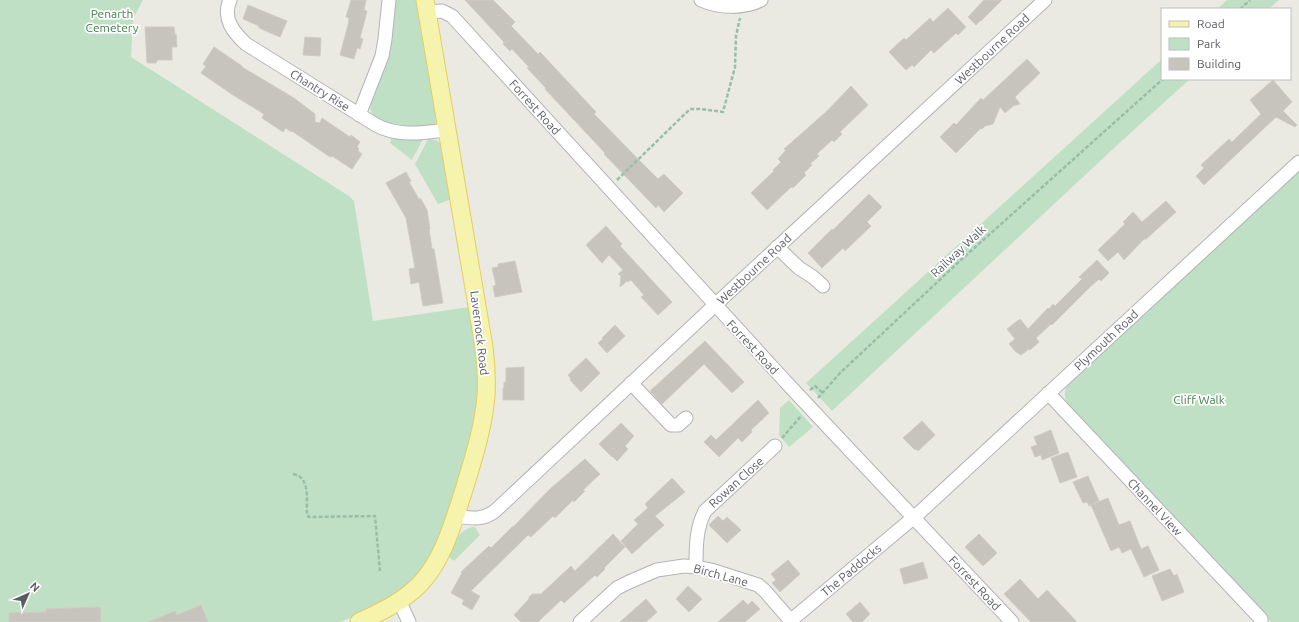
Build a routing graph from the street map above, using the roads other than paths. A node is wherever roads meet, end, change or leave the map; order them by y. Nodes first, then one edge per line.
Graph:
1 (230, 0) edge
2 (389, 0) edge
3 (701, 0) edge
4 (761, 0) edge
5 (1045, 0) edge
6 (426, 6) edge
7 (359, 114) junction
8 (447, 130) junction
9 (1299, 162) edge
10 (777, 247) junction
11 (823, 286) dead end
12 (716, 305) junction
13 (631, 383) junction
14 (1048, 393) junction
15 (686, 418) dead end
16 (775, 446) road end
17 (455, 516) junction
18 (913, 518) junction
19 (696, 567) junction
20 (398, 602) junction
21 (790, 621) edge
22 (359, 622) edge
23 (409, 622) edge
24 (580, 622) edge
25 (1012, 622) edge
26 (1261, 622) edge

1 - 7 street, Chantry Rise
2 - 7 street
3 - 4 street
5 - 10 street, Westbourne Road
6 - 8 main road, Lavernock Road
6 - 12 street, Forrest Road
7 - 8 street, Chantry Rise
8 - 17 main road, Lavernock Road
9 - 14 street, Plymouth Road
10 - 11 street
10 - 12 street, Westbourne Road
12 - 13 street, Westbourne Road
12 - 18 street, Forrest Road, bridge
13 - 15 street
13 - 17 street, Westbourne Road
14 - 18 street, Plymouth Road
14 - 26 street, Channel View
16 - 19 street, Rowan Close
17 - 20 main road, Lavernock Road
18 - 21 street, The Paddocks
18 - 25 street, Forrest Road
19 - 21 street, Birch Lane
19 - 24 street, Birch Lane
20 - 22 main road, Lavernock Road
20 - 23 street

